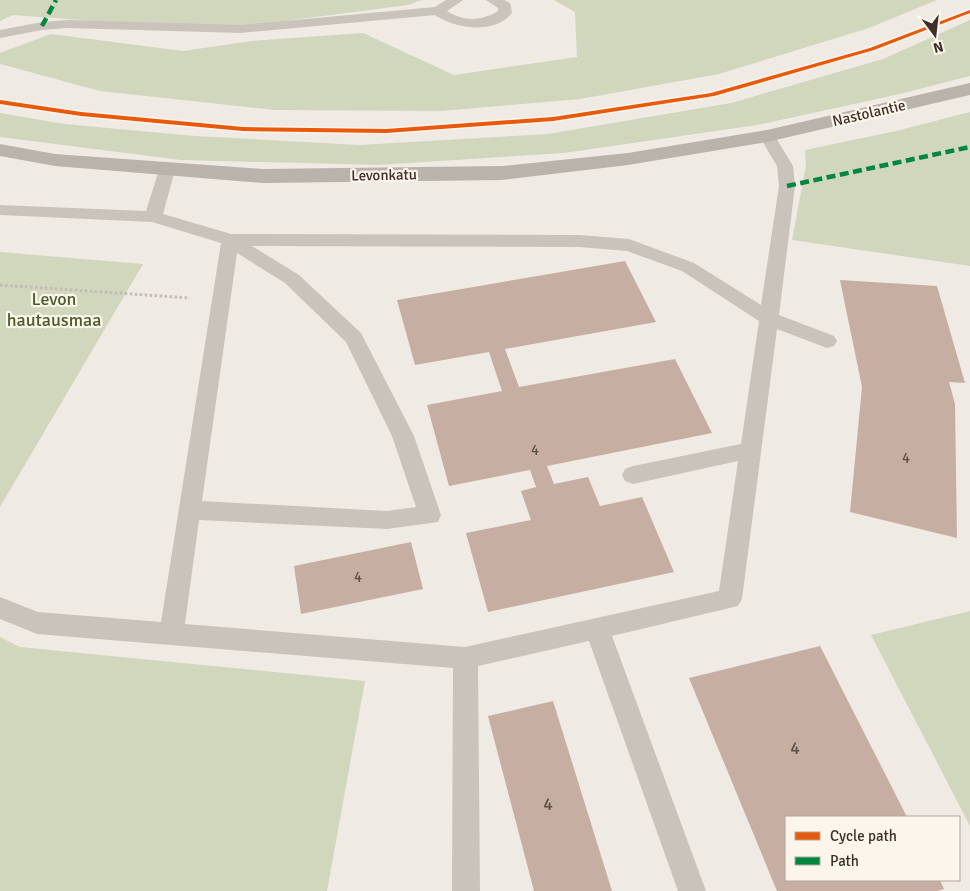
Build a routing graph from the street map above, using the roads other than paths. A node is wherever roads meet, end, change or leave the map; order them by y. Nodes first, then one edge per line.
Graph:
1 (456, 0) edge
2 (493, 0) edge
3 (438, 11) junction
4 (0, 34) edge
5 (970, 88) edge
6 (767, 136) junction
7 (0, 150) edge
8 (167, 170) junction
9 (0, 210) edge
10 (153, 217) junction
11 (230, 240) junction
12 (768, 319) junction
13 (827, 341) dead end
14 (750, 450) junction
15 (634, 474) dead end
16 (190, 510) junction
17 (0, 608) edge
18 (597, 630) junction
19 (171, 634) junction
20 (466, 658) junction
21 (466, 891) edge
22 (692, 891) edge

1 - 3 lane
2 - 3 lane
3 - 4 lane
5 - 6 main road, Nastolantie
6 - 8 main road, Levonkatu
6 - 12 lane
7 - 8 main road, Levonkatu
8 - 10 lane
9 - 10 lane
10 - 11 lane
11 - 12 lane
11 - 16 lane
11 - 16 lane
12 - 13 lane
12 - 14 lane
14 - 15 lane
14 - 18 lane
16 - 19 lane
17 - 19 lane
18 - 20 lane
18 - 22 lane
19 - 20 lane
20 - 21 lane

